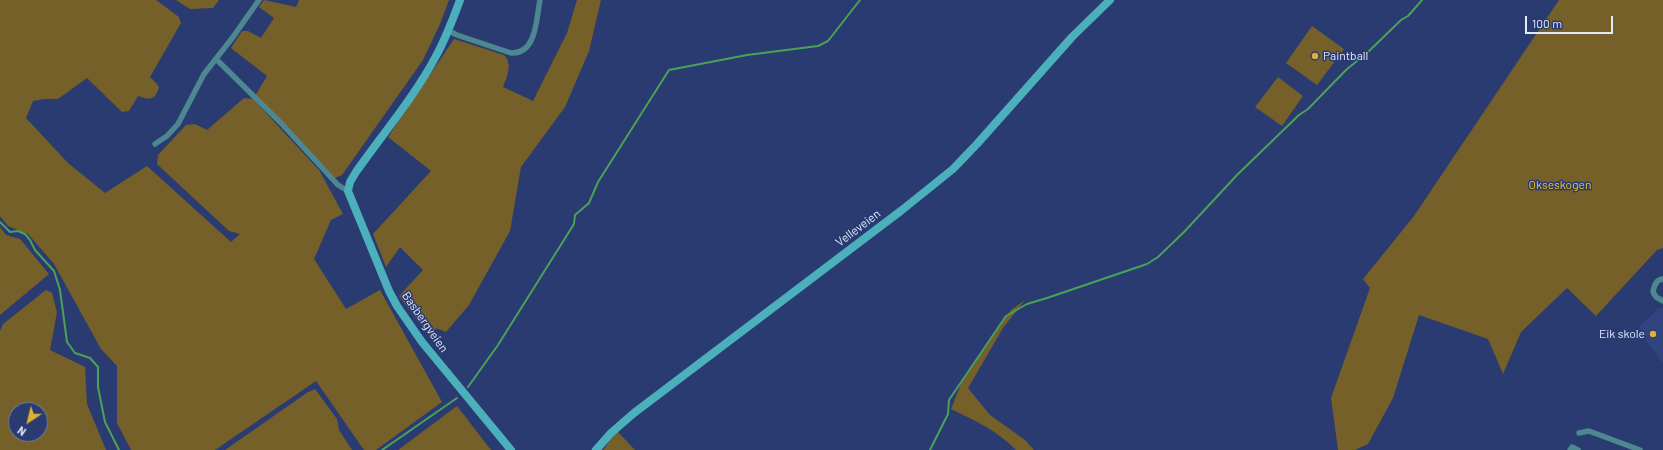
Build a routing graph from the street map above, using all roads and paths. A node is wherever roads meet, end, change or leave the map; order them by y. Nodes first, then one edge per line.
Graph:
1 (259, 0) edge
2 (460, 0) edge
3 (540, 0) edge
4 (1110, 0) edge
5 (449, 31) junction
6 (216, 59) junction
7 (155, 144) dead end
8 (348, 191) junction
9 (1663, 279) edge
10 (1663, 301) edge
11 (1579, 433) dead end
12 (1571, 448) edge
13 (511, 450) edge
14 (596, 450) edge
15 (1578, 450) edge
16 (1640, 450) edge

1 - 6 street
2 - 5 main road
3 - 5 street
4 - 14 main road, Velleveien
5 - 8 main road
6 - 7 street
6 - 8 street
8 - 13 main road, Basbergveien
9 - 10 street
11 - 16 street
12 - 15 street

